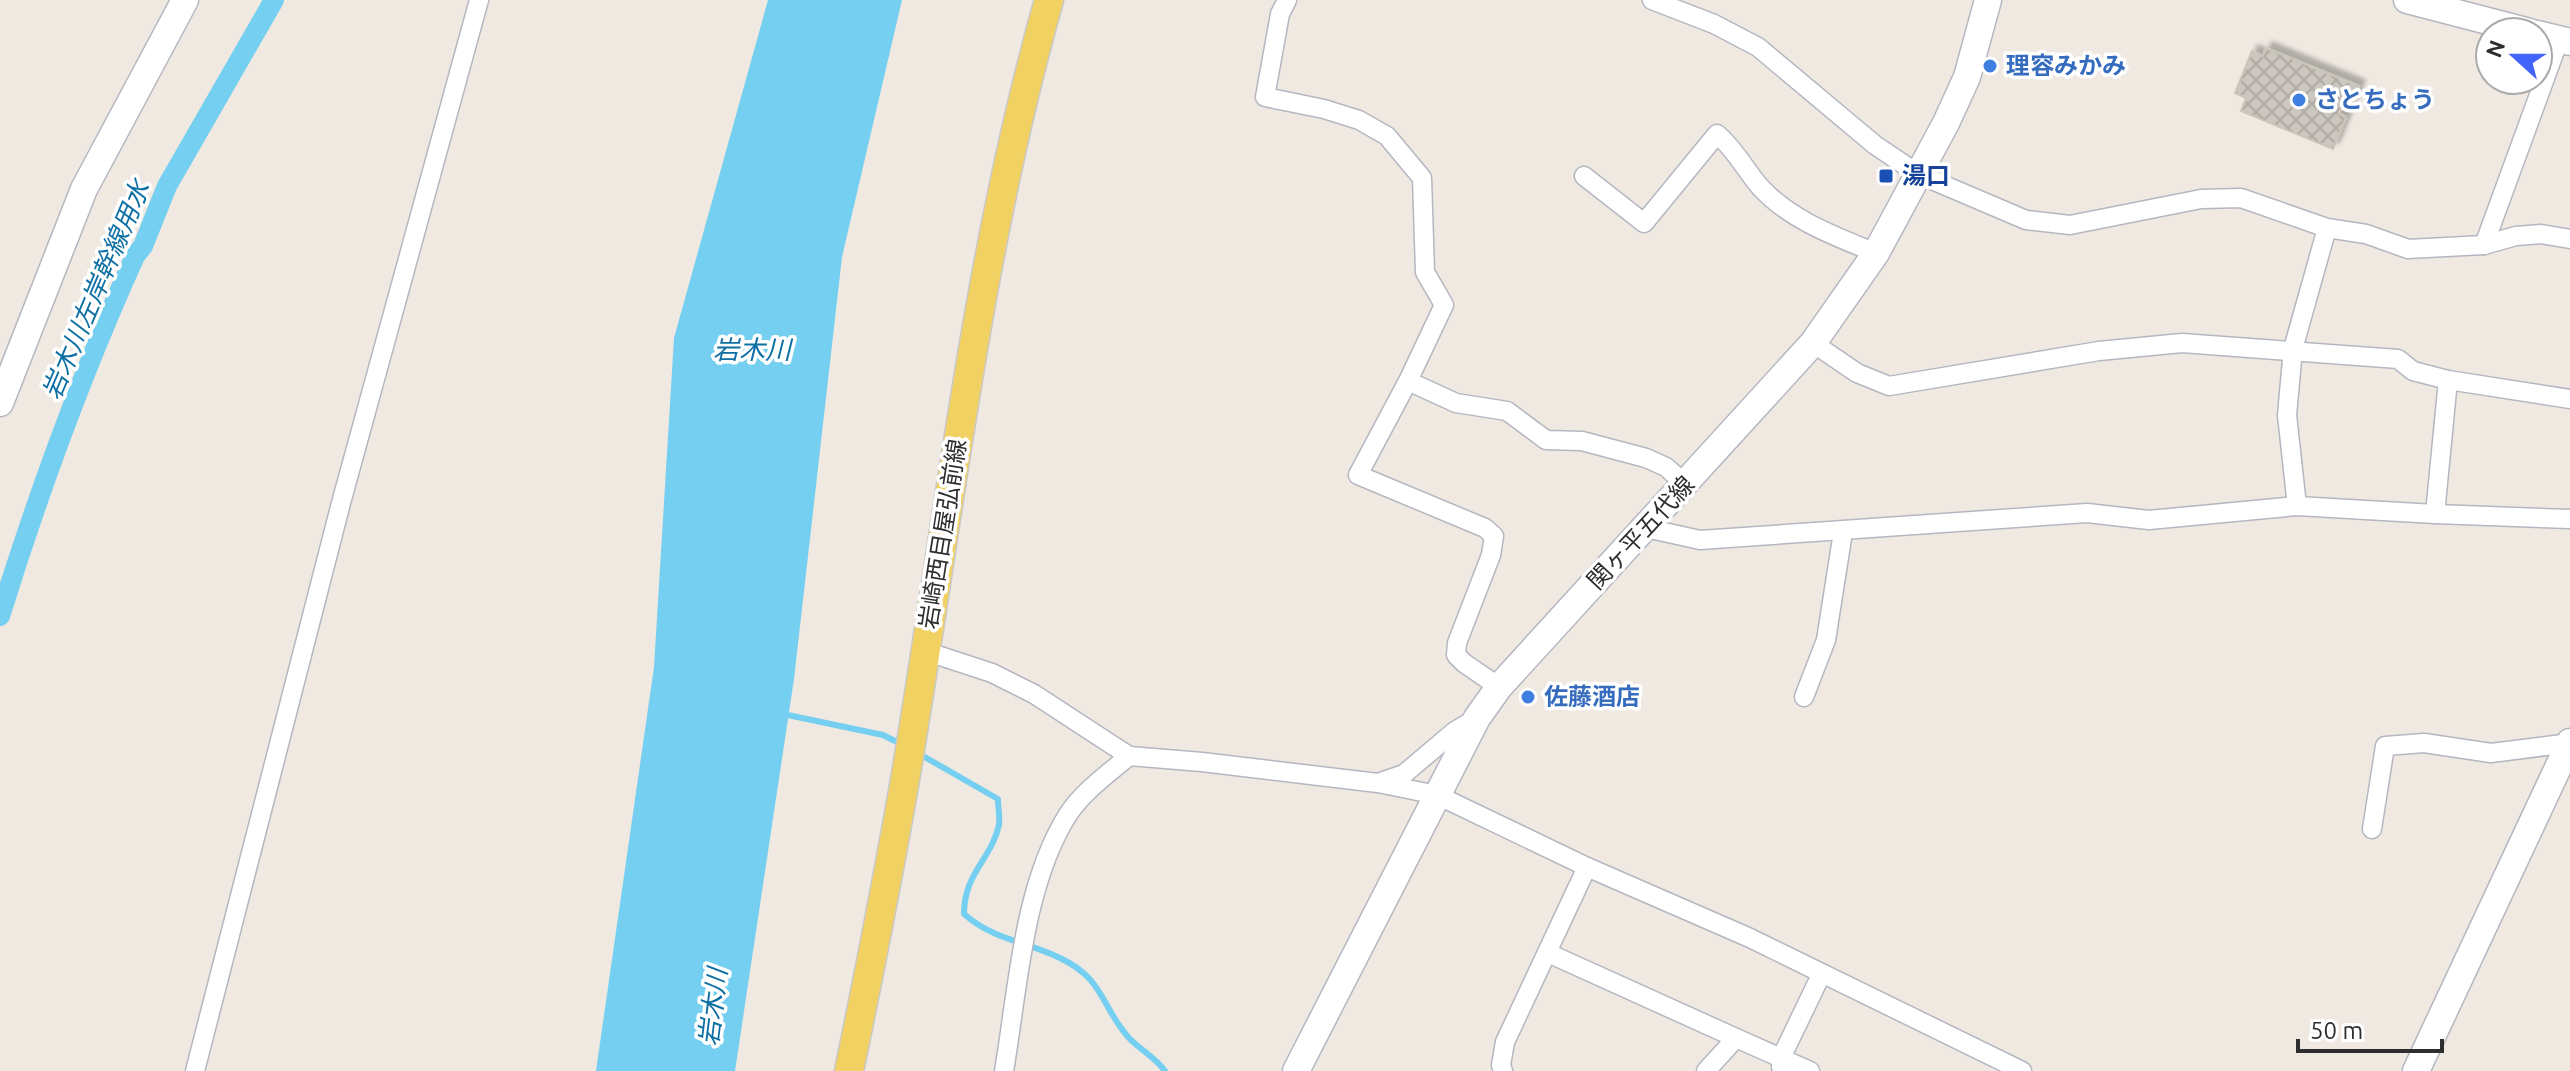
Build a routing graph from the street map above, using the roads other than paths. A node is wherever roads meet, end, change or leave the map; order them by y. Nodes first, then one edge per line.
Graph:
1 (185, 0) edge
2 (479, 0) edge
3 (1049, 0) edge
4 (1287, 0) edge
5 (1652, 0) edge
6 (1988, 0) edge
7 (2407, 0) edge
8 (2474, 17) edge
9 (2556, 39) edge
10 (1918, 174) junction
11 (1584, 176) dead end
12 (2327, 228) junction
13 (2570, 239) edge
14 (2484, 245) junction
15 (1876, 253) junction
16 (1813, 343) junction
17 (2293, 349) junction
18 (2448, 380) junction
19 (1408, 381) junction
20 (2570, 399) edge
21 (0, 403) edge
22 (1685, 484) junction
23 (2297, 506) junction
24 (2435, 514) junction
25 (2570, 519) edge
26 (1646, 528) junction
27 (1843, 532) junction
28 (925, 651) junction
29 (1499, 687) junction
30 (1804, 697) dead end
31 (1477, 718) junction
32 (2570, 743) edge
33 (1129, 756) junction
34 (1378, 783) junction
35 (1437, 795) junction
36 (2372, 829) dead end
37 (1587, 867) junction
38 (1548, 953) junction
39 (1821, 975) junction
40 (1736, 1038) junction
41 (1781, 1064) edge
42 (195, 1071) edge
43 (849, 1071) edge
44 (1004, 1071) edge
45 (1296, 1071) edge
46 (1503, 1071) edge
47 (1706, 1071) edge
48 (1810, 1071) edge
49 (2022, 1071) edge
50 (2416, 1071) edge

1 - 21 main road
2 - 42 street
3 - 28 main road, 岩崎西目屋弘前線
4 - 19 street
5 - 10 street
6 - 10 main road, 関ヶ平五代線
7 - 8 main road
9 - 14 street
10 - 12 street
10 - 15 main road, 関ヶ平五代線
11 - 15 street
12 - 14 street
12 - 17 street
13 - 14 street
15 - 16 main road, 関ヶ平五代線
16 - 17 street
16 - 22 main road, 関ヶ平五代線
17 - 18 street
17 - 23 street
18 - 20 street
18 - 24 street
19 - 22 street
19 - 29 street
22 - 26 main road, 関ヶ平五代線
23 - 24 street
23 - 27 street
24 - 25 street
26 - 27 street
26 - 29 main road, 関ヶ平五代線
27 - 30 street
28 - 33 street
28 - 43 main road, 岩崎西目屋弘前線
29 - 31 main road, 関ヶ平五代線
31 - 34 street
31 - 35 main road, 関ヶ平五代線
32 - 36 street
32 - 50 main road
33 - 34 street
33 - 44 street
34 - 35 street
35 - 37 street
35 - 45 main road, 関ヶ平五代線
37 - 38 street
37 - 39 street
38 - 40 street
38 - 46 street
39 - 41 street
39 - 49 street
40 - 41 street
40 - 47 street
41 - 48 street

